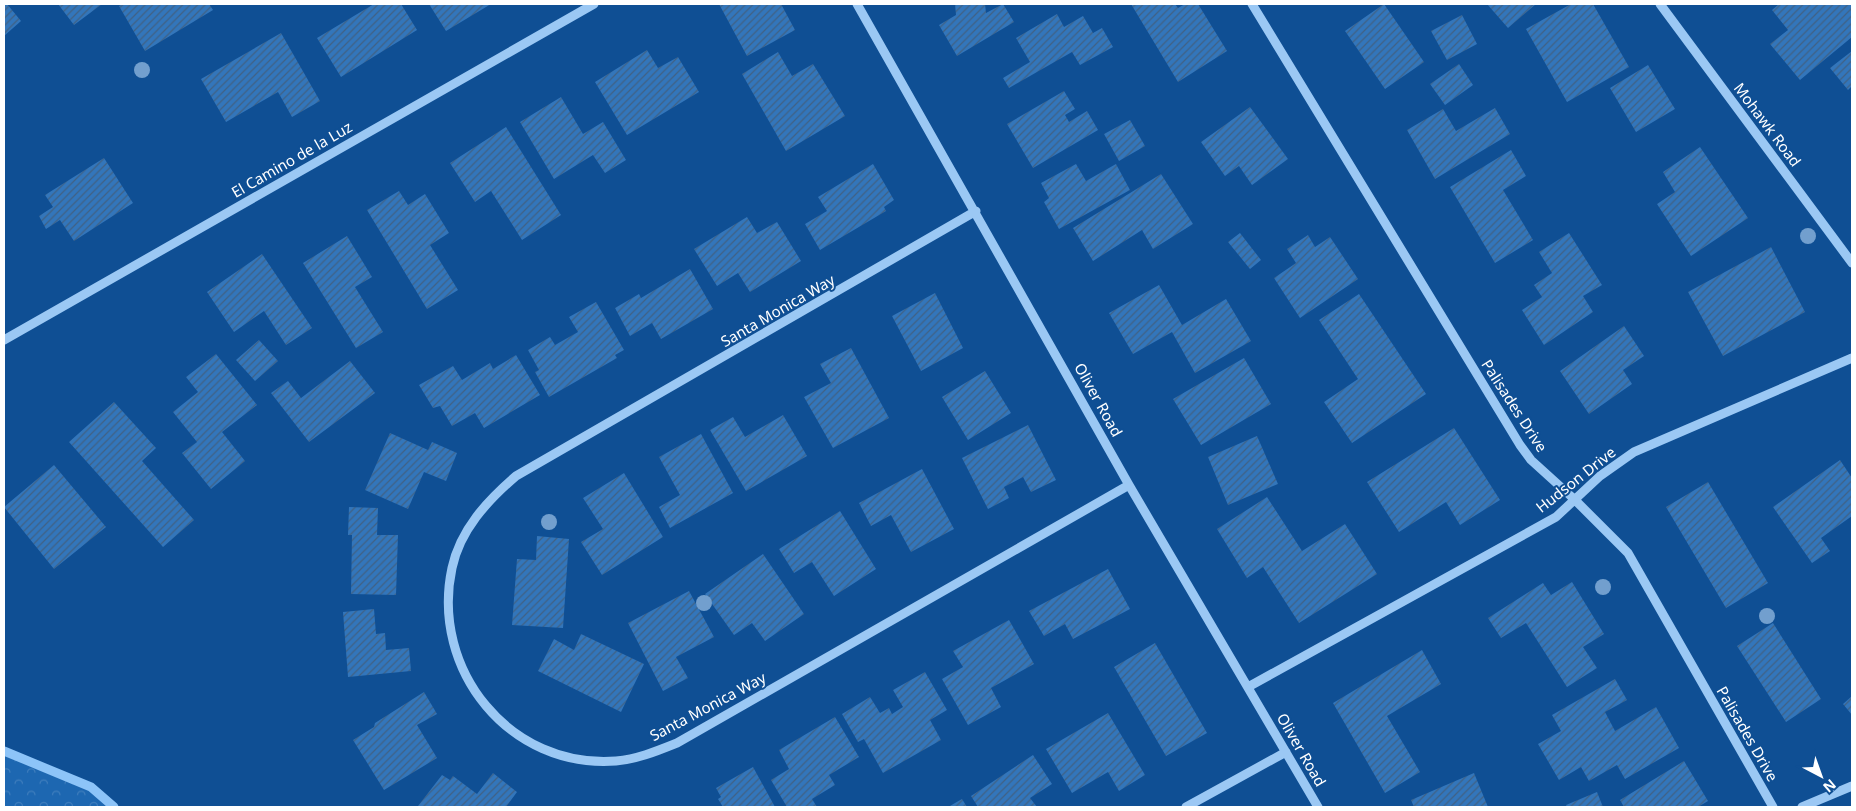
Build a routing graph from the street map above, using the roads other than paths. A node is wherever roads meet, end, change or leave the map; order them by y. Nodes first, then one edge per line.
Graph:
1 (594, 4) edge
2 (858, 4) edge
3 (1252, 4) edge
4 (1660, 4) edge
5 (976, 211) junction
6 (1852, 263) edge
7 (4, 340) edge
8 (1852, 358) edge
9 (1130, 485) junction
10 (1574, 499) junction
11 (1248, 688) junction
12 (1286, 752) junction
13 (1852, 786) edge
14 (1186, 807) edge
15 (1318, 807) edge
16 (1773, 807) edge
17 (1802, 807) edge

1 - 7 street, El Camino de la Luz
2 - 5 street, Oliver Road
3 - 10 street, Palisades Drive
4 - 6 street, Mohawk Road
5 - 9 street, Oliver Road
5 - 9 street, Santa Monica Way
8 - 10 street, Hudson Drive
9 - 11 street, Oliver Road
10 - 11 street, Hudson Drive
10 - 16 street, Palisades Drive
11 - 12 street, Oliver Road
12 - 14 street
12 - 15 street, Oliver Road
13 - 17 street

